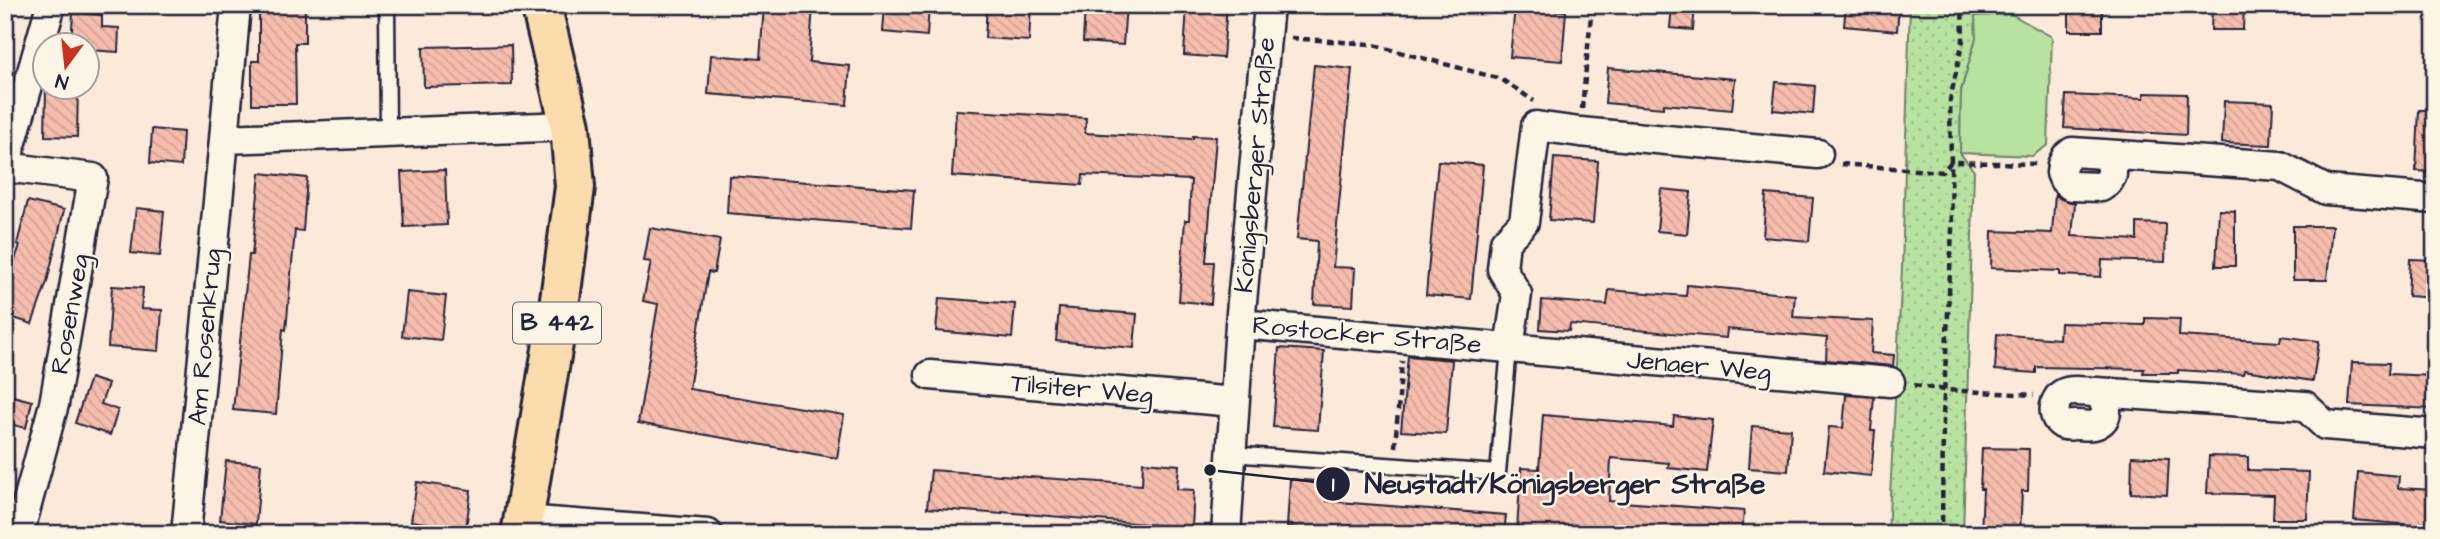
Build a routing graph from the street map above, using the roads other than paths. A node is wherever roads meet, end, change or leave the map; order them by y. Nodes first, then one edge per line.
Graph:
1 (51, 5) edge
2 (236, 5) edge
3 (387, 5) edge
4 (541, 5) edge
5 (1269, 5) edge
6 (570, 126) junction
7 (388, 133) junction
8 (223, 139) junction
9 (1818, 154) road end
10 (2062, 164) road end
11 (5, 166) edge
12 (2435, 199) edge
13 (1240, 324) junction
14 (1508, 348) junction
15 (930, 375) dead end
16 (1890, 382) dead end
17 (2059, 396) road end
18 (1234, 402) junction
19 (2435, 434) edge
20 (1230, 454) junction
21 (522, 527) edge
22 (19, 534) edge
23 (186, 534) edge
24 (708, 534) edge
25 (1226, 534) edge

1 - 11 street
2 - 8 street, Am Rosenkrug
3 - 7 lane
4 - 6 main road, B 442
5 - 13 street, Königsberger Straße
6 - 7 street
6 - 21 main road, B 442
7 - 8 street
8 - 23 street, Am Rosenkrug
9 - 14 street, Rostocker Straße
10 - 12 street
11 - 22 street, Rosenweg
13 - 14 street, Rostocker Straße
13 - 18 street, Königsberger Straße
14 - 16 street, Jenaer Weg
14 - 20 lane
15 - 18 street, Tilsiter Weg
17 - 19 street
18 - 20 street, Königsberger Straße
20 - 25 street, Königsberger Straße
21 - 24 street

